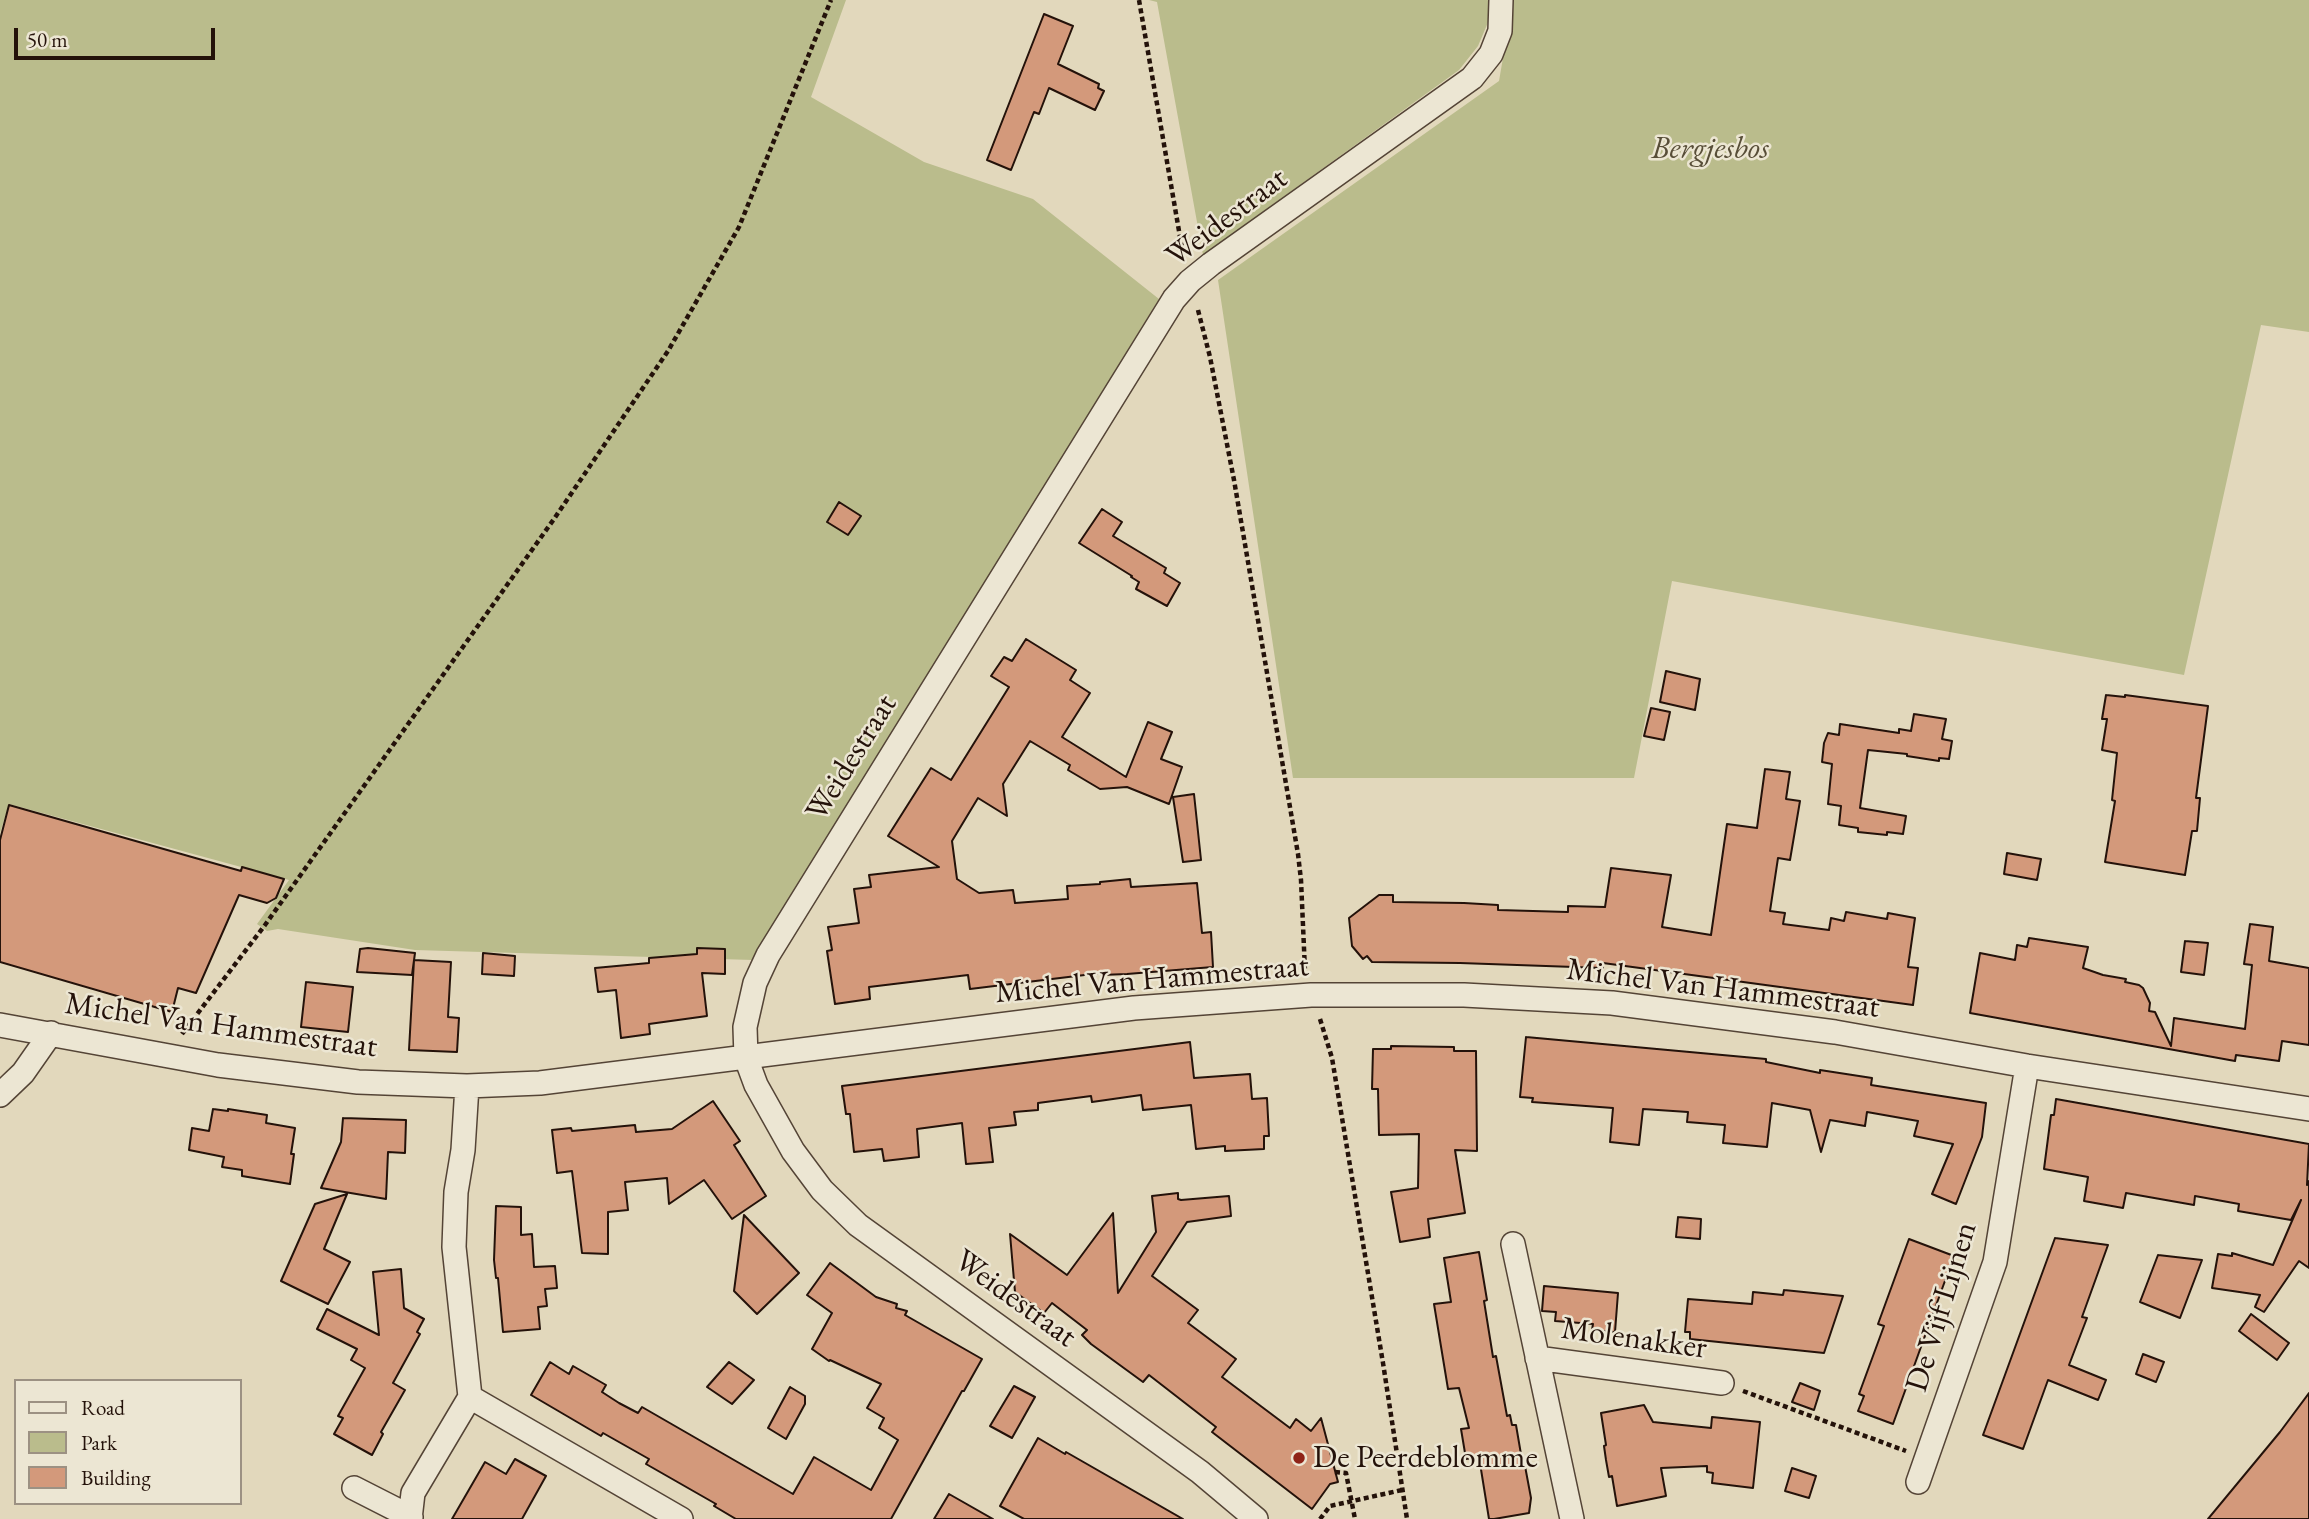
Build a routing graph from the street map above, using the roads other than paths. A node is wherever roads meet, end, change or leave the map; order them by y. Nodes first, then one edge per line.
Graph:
1 (1501, 0) edge
2 (0, 1026) edge
3 (51, 1033) junction
4 (746, 1058) junction
5 (2027, 1066) junction
6 (467, 1086) junction
7 (0, 1095) edge
8 (2309, 1109) edge
9 (1513, 1244) dead end
10 (1537, 1358) junction
11 (1722, 1383) road end
12 (470, 1397) junction
13 (1918, 1482) dead end
14 (354, 1488) dead end
15 (411, 1518) edge
16 (681, 1519) edge
17 (1256, 1519) edge
18 (1572, 1519) edge

1 - 4 street, Weidestraat
2 - 3 street, Michel Van Hammestraat
3 - 6 street, Michel Van Hammestraat
3 - 7 street
4 - 5 street, Michel Van Hammestraat
4 - 6 street, Michel Van Hammestraat
4 - 17 street, Weidestraat
5 - 8 street, Michel Van Hammestraat
5 - 13 street, De Vijf Lijnen
6 - 12 street
9 - 10 street, Molenakker
10 - 11 street, Molenakker
10 - 18 street, Molenakker
12 - 15 street
12 - 16 street
14 - 15 street

